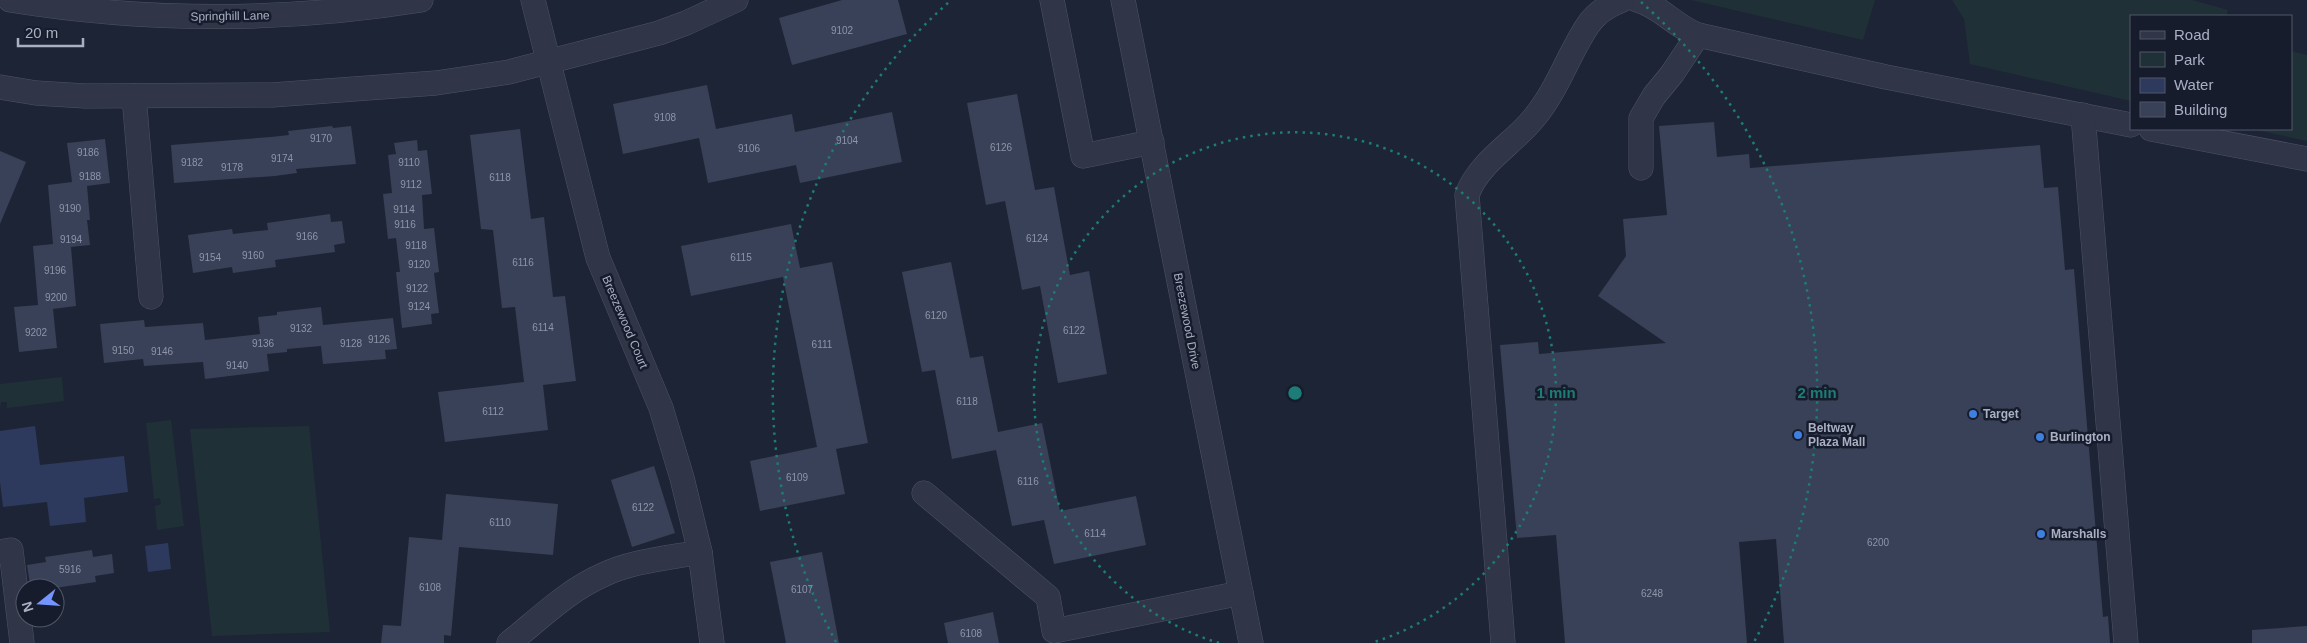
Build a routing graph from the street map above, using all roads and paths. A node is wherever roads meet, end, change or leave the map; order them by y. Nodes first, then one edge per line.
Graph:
1 (10, 0) edge
2 (421, 0) edge
3 (533, 0) edge
4 (736, 0) edge
5 (1052, 0) edge
6 (1123, 0) edge
7 (1622, 0) edge
8 (1637, 0) edge
9 (118, 7) edge
10 (1698, 35) junction
11 (549, 63) junction
12 (0, 87) edge
13 (134, 96) junction
14 (2083, 116) junction
15 (2130, 125) edge
16 (2156, 130) edge
17 (1152, 142) junction
18 (2307, 159) edge
19 (1641, 168) dead end
20 (151, 297) dead end
21 (924, 493) dead end
22 (0, 552) edge
23 (700, 552) junction
24 (1241, 593) junction
25 (22, 643) edge
26 (509, 643) edge
27 (712, 643) edge
28 (1251, 643) edge
29 (1502, 643) edge
30 (2126, 643) edge

1 - 9 street, Springhill Lane
2 - 9 street, Springhill Lane
3 - 11 street, Breezewood Court
4 - 11 street
5 - 17 street
6 - 17 street, Breezewood Drive
7 - 29 street
8 - 10 street
10 - 14 street
10 - 19 street
11 - 13 street
11 - 23 street, Breezewood Court
12 - 13 street
13 - 20 street
14 - 15 street
14 - 30 street
16 - 18 street
17 - 24 street, Breezewood Drive
21 - 24 street
22 - 25 street
23 - 26 street
23 - 27 street, Breezewood Court
24 - 28 street, Breezewood Drive

